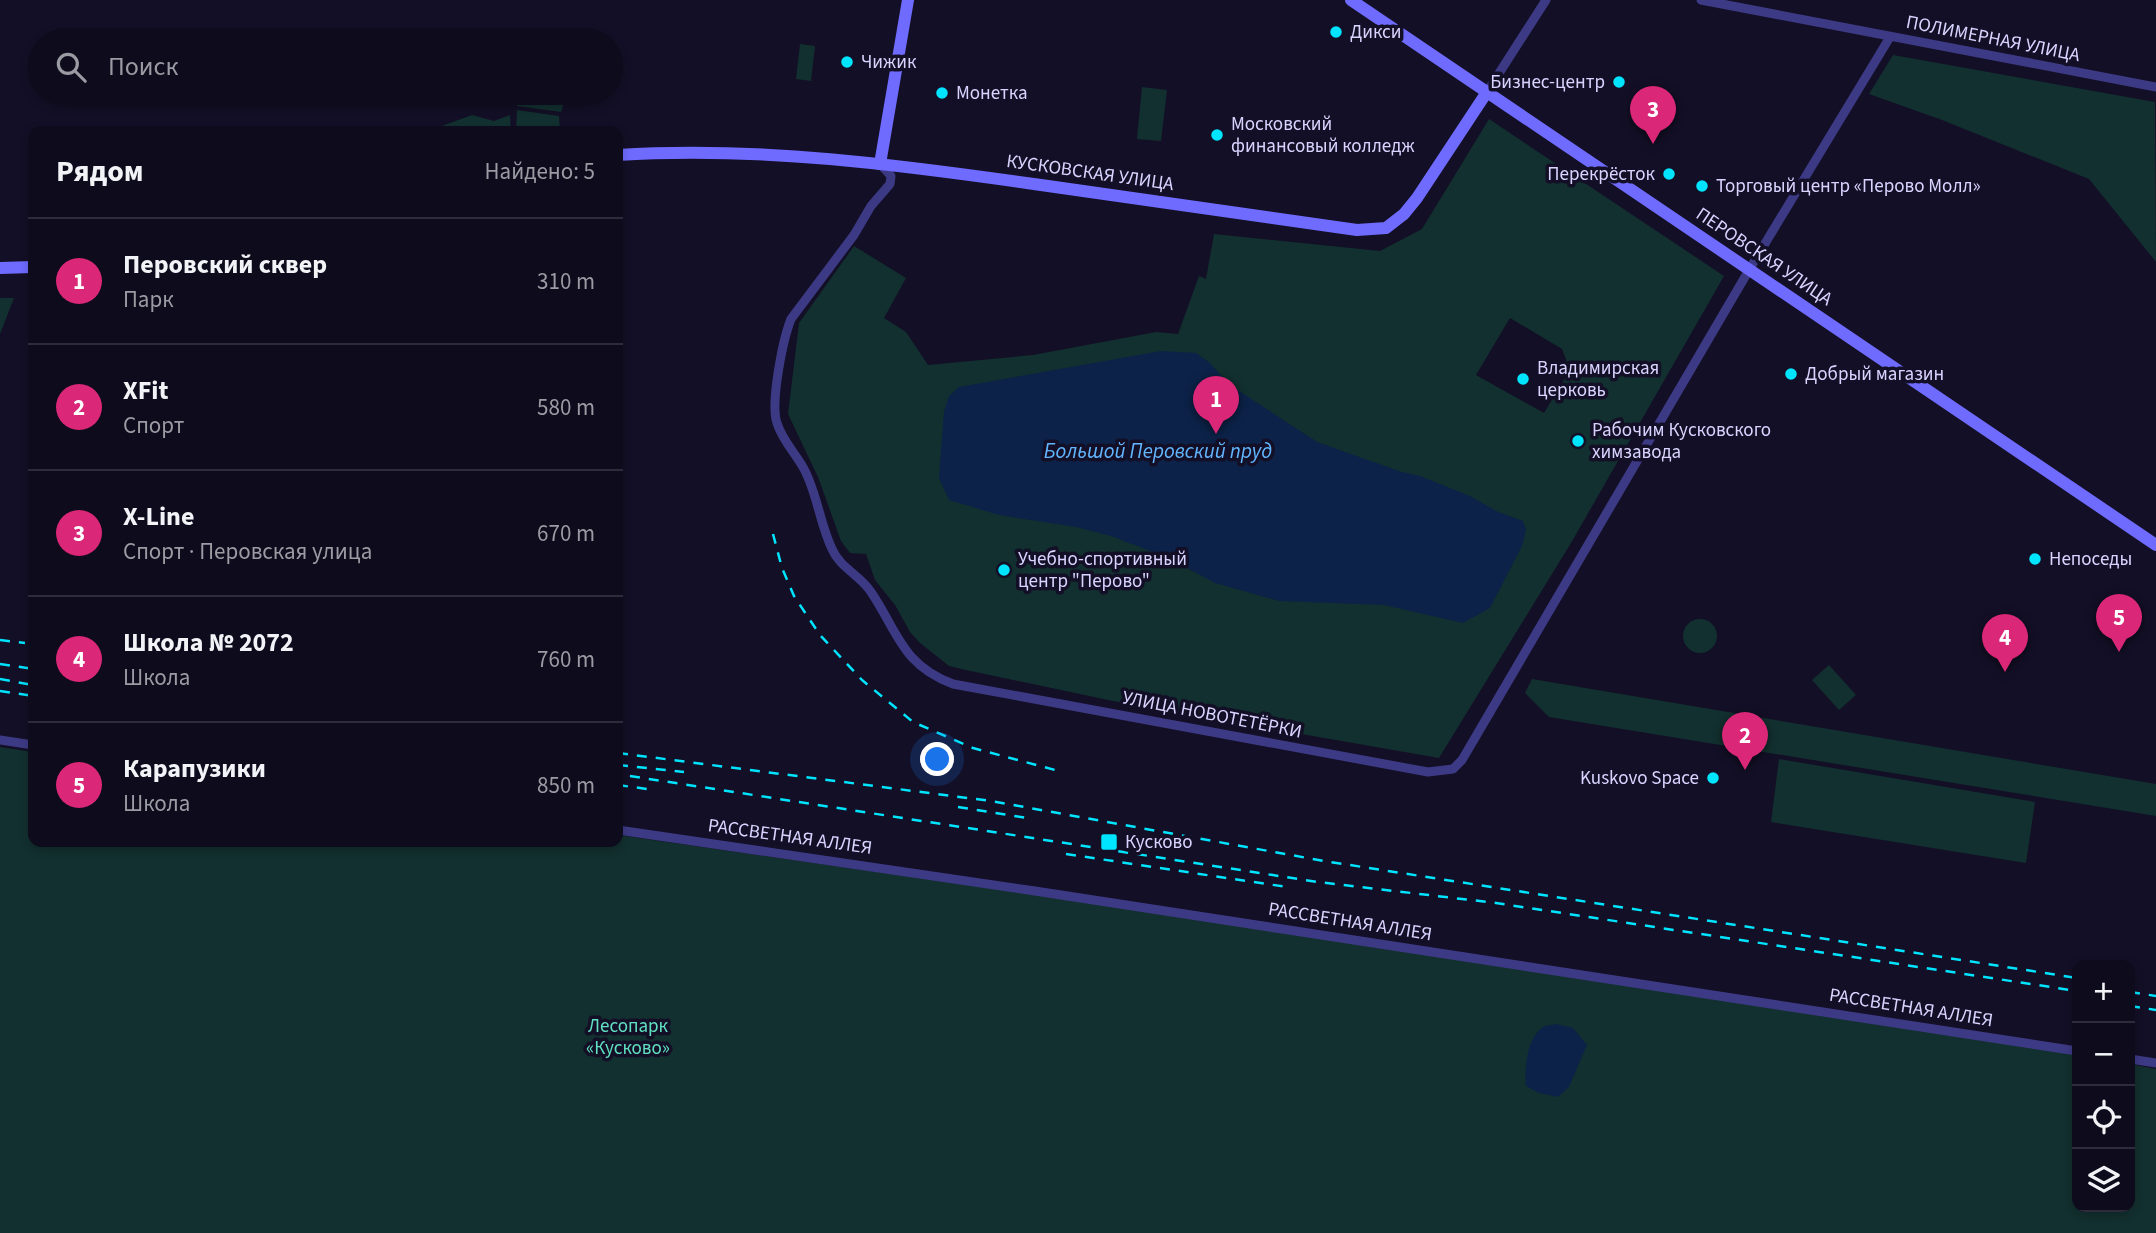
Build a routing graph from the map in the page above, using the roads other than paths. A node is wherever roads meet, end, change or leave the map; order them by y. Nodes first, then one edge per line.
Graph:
1 (908, 0) edge
2 (1351, 0) edge
3 (1546, 0) edge
4 (1701, 0) edge
5 (1891, 37) junction
6 (2156, 87) edge
7 (1488, 92) junction
8 (623, 155) edge
9 (880, 164) junction
10 (28, 267) edge
11 (0, 268) edge
12 (1749, 270) junction
13 (2156, 545) edge
14 (0, 740) edge
15 (28, 744) edge
16 (623, 831) edge
17 (2072, 1050) edge
18 (2135, 1060) edge
19 (2156, 1063) edge

1 - 9 street
2 - 7 street, ПЕРОВСКАЯ УЛИЦА
3 - 7 street
4 - 5 street, ПОЛИМЕРНАЯ УЛИЦА
5 - 6 street, ПОЛИМЕРНАЯ УЛИЦА
5 - 12 street, УЛИЦА НОВОТЕТЁРКИ
7 - 9 street, КУСКОВСКАЯ УЛИЦА
7 - 12 street, ПЕРОВСКАЯ УЛИЦА
8 - 9 street, КУСКОВСКАЯ УЛИЦА
9 - 12 street, УЛИЦА НОВОТЕТЁРКИ
10 - 11 street
12 - 13 street, ПЕРОВСКАЯ УЛИЦА
14 - 15 street
16 - 17 street, РАССВЕТНАЯ АЛЛЕЯ
18 - 19 street

